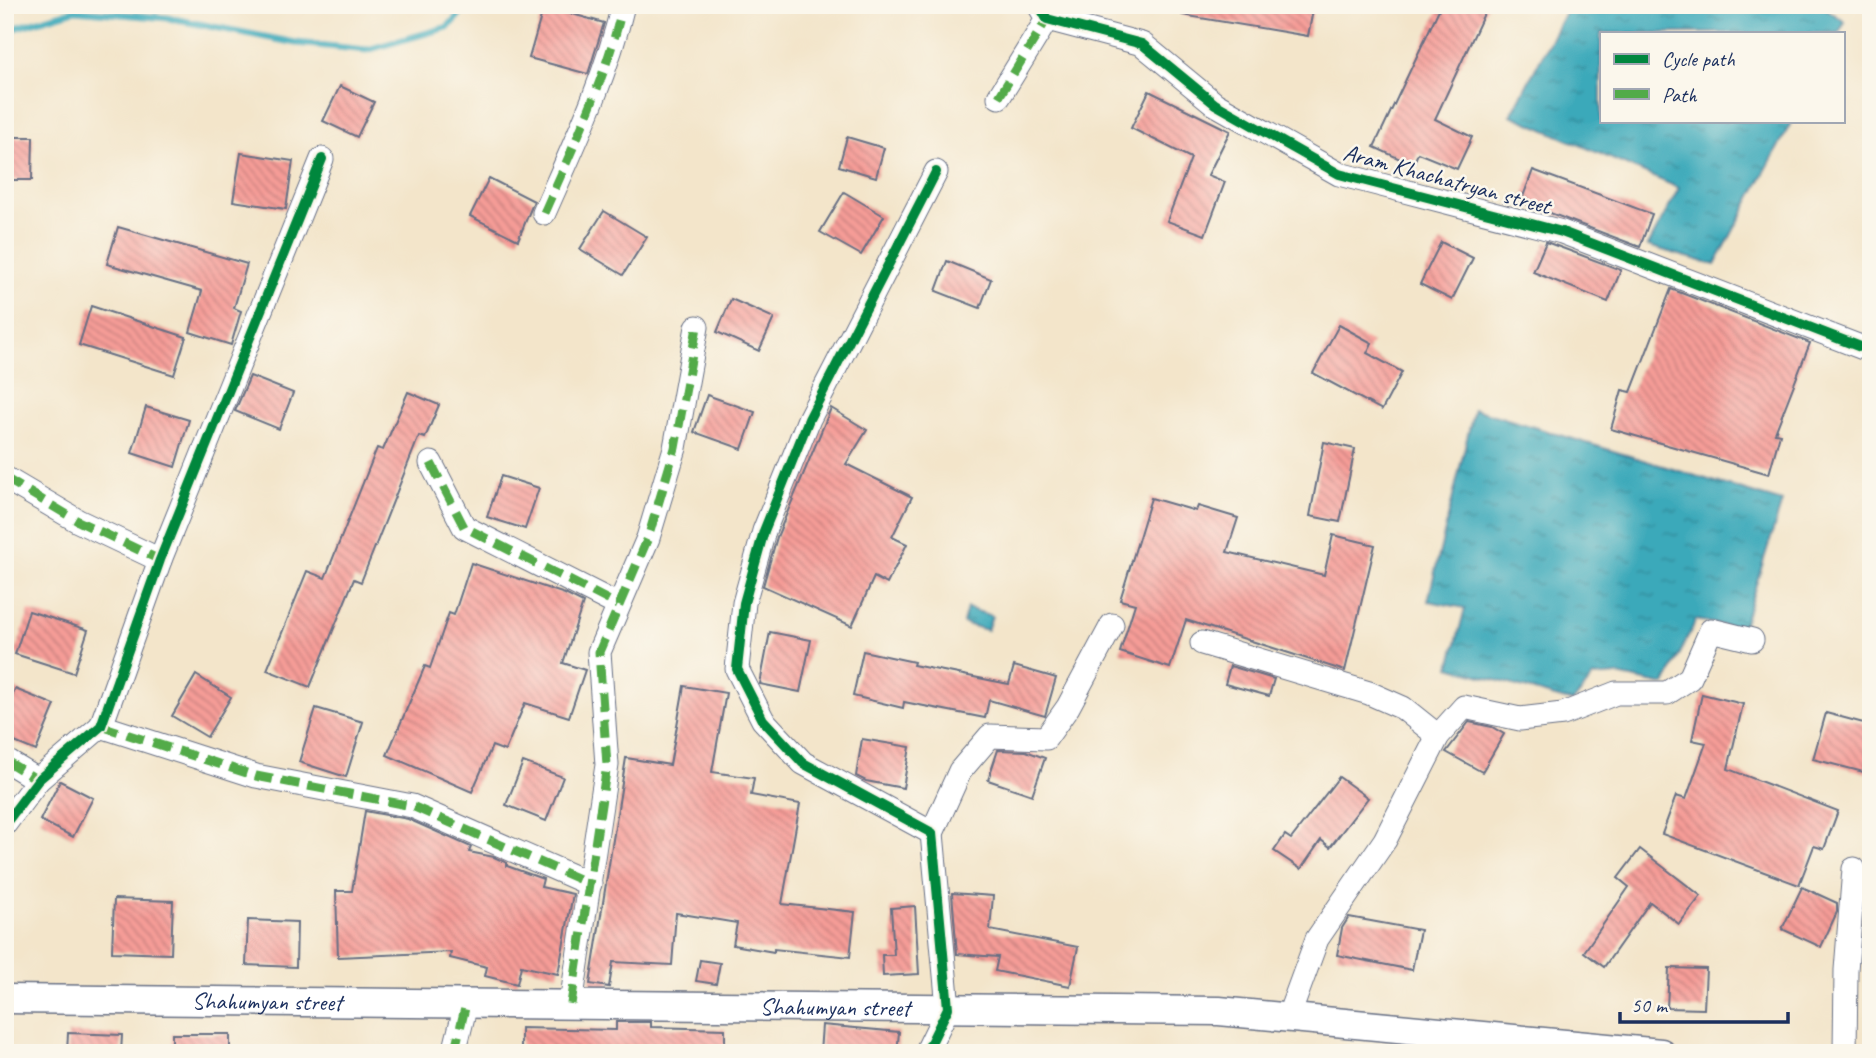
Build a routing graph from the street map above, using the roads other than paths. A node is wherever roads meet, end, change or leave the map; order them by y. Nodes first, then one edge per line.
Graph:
1 (623, 5) edge
2 (1043, 12) edge
3 (999, 97) dead end
4 (322, 159) dead end
5 (936, 172) dead end
6 (544, 213) dead end
7 (698, 327) dead end
8 (1871, 351) edge
9 (431, 463) dead end
10 (5, 478) edge
11 (160, 560) junction
12 (618, 605) junction
13 (1112, 625) dead end
14 (1752, 640) dead end
15 (1202, 643) dead end
16 (101, 726) junction
17 (1438, 736) junction
18 (5, 760) edge
19 (38, 780) junction
20 (5, 824) edge
21 (932, 833) junction
22 (1854, 869) dead end
23 (590, 884) junction
24 (5, 999) edge
25 (466, 1004) junction
26 (571, 1004) junction
27 (948, 1009) junction
28 (1288, 1018) junction
29 (454, 1053) edge
30 (926, 1053) edge
31 (1661, 1053) edge
32 (1845, 1053) edge

1 - 6 street
2 - 3 street
2 - 8 street, Aram Khachatryan street
4 - 11 street
5 - 21 street
7 - 12 street
9 - 12 street
10 - 11 street
11 - 16 street
12 - 23 street
13 - 21 street
14 - 17 street
15 - 17 street
16 - 19 street
16 - 23 street
17 - 28 street
18 - 19 street
19 - 20 street
21 - 27 street
22 - 32 street
23 - 26 street
24 - 25 main road, Shahumyan street
25 - 26 main road, Shahumyan street
25 - 29 street
26 - 27 main road, Shahumyan street
27 - 28 main road, Shahumyan street
27 - 30 street
28 - 31 main road, Shahumyan street

